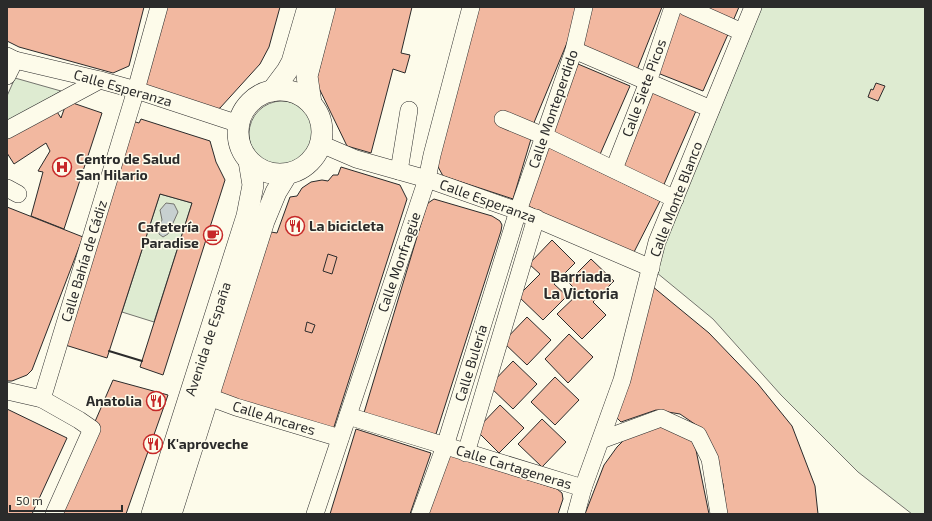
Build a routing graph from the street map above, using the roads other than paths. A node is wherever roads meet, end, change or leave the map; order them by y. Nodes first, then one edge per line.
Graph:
1 (159, 7) edge
2 (308, 7) edge
3 (326, 7) edge
4 (471, 7) edge
5 (584, 7) edge
6 (673, 7) edge
7 (686, 7) edge
8 (753, 7) edge
9 (742, 32) junction
10 (574, 50) junction
11 (11, 58) edge
12 (7, 76) edge
13 (100, 80) junction
14 (648, 82) junction
15 (136, 90) junction
16 (272, 90) junction
17 (311, 103) junction
18 (711, 109) junction
19 (409, 110) dead end
20 (503, 119) dead end
21 (239, 124) junction
22 (7, 130) edge
23 (544, 136) junction
24 (321, 144) junction
25 (249, 161) junction
26 (614, 169) junction
27 (399, 171) junction
28 (287, 174) junction
29 (427, 179) junction
30 (675, 199) junction
31 (518, 211) junction
32 (536, 218) junction
33 (651, 268) junction
34 (7, 392) edge
35 (209, 397) junction
36 (42, 399) junction
37 (348, 416) junction
38 (340, 438) junction
39 (601, 440) junction
40 (445, 446) junction
41 (466, 453) junction
42 (583, 488) junction
43 (54, 514) edge
44 (152, 514) edge
45 (171, 514) edge
46 (315, 514) edge
47 (420, 514) edge
48 (576, 514) edge
49 (720, 514) edge

1 - 15 street, Calle Bahía de Cádiz
2 - 16 main road
3 - 17 main road
4 - 29 street, Calle Monfragüe
5 - 10 street, Calle Monteperdido
6 - 14 street, Calle Siete Picos
7 - 9 street
8 - 9 street, Calle Monte Blanco
9 - 18 street, Calle Monte Blanco
10 - 14 street
10 - 23 street, Calle Monteperdido
11 - 12 street
11 - 13 street, Calle Esperanza
13 - 15 street, Calle Esperanza
13 - 22 street
14 - 18 street
14 - 26 street, Calle Siete Picos
15 - 21 street, Calle Esperanza
15 - 36 street, Calle Bahía de Cádiz
16 - 17 main road
16 - 21 main road
17 - 24 main road
18 - 30 street, Calle Monte Blanco
19 - 27 street
20 - 23 street
21 - 25 main road
23 - 26 street
23 - 31 street, Calle Monteperdido
24 - 27 street, Calle Esperanza
24 - 28 main road
25 - 28 main road
25 - 44 main road, Avenida de España
26 - 30 street
27 - 29 street, Calle Esperanza
28 - 35 main road, Avenida de España
29 - 31 street, Calle Esperanza
29 - 37 street, Calle Monfragüe
30 - 33 street, Calle Monte Blanco
31 - 32 street, Calle Esperanza
31 - 40 street, Calle Bulería
32 - 33 street, Calle Esperanza
32 - 41 street
33 - 39 street, Calle Monte Blanco
34 - 36 street
35 - 38 street, Calle Ancares
35 - 45 main road, Avenida de España
36 - 43 street
37 - 38 street, Calle Monfragüe
37 - 40 street
38 - 46 street, Calle Monfragüe
39 - 42 street, Calle Monte Blanco
39 - 49 street
40 - 41 street, Calle Cartageneras
40 - 47 street, Calle Bulería
41 - 42 street, Calle Cartageneras
42 - 48 street, Calle Monte Blanco

